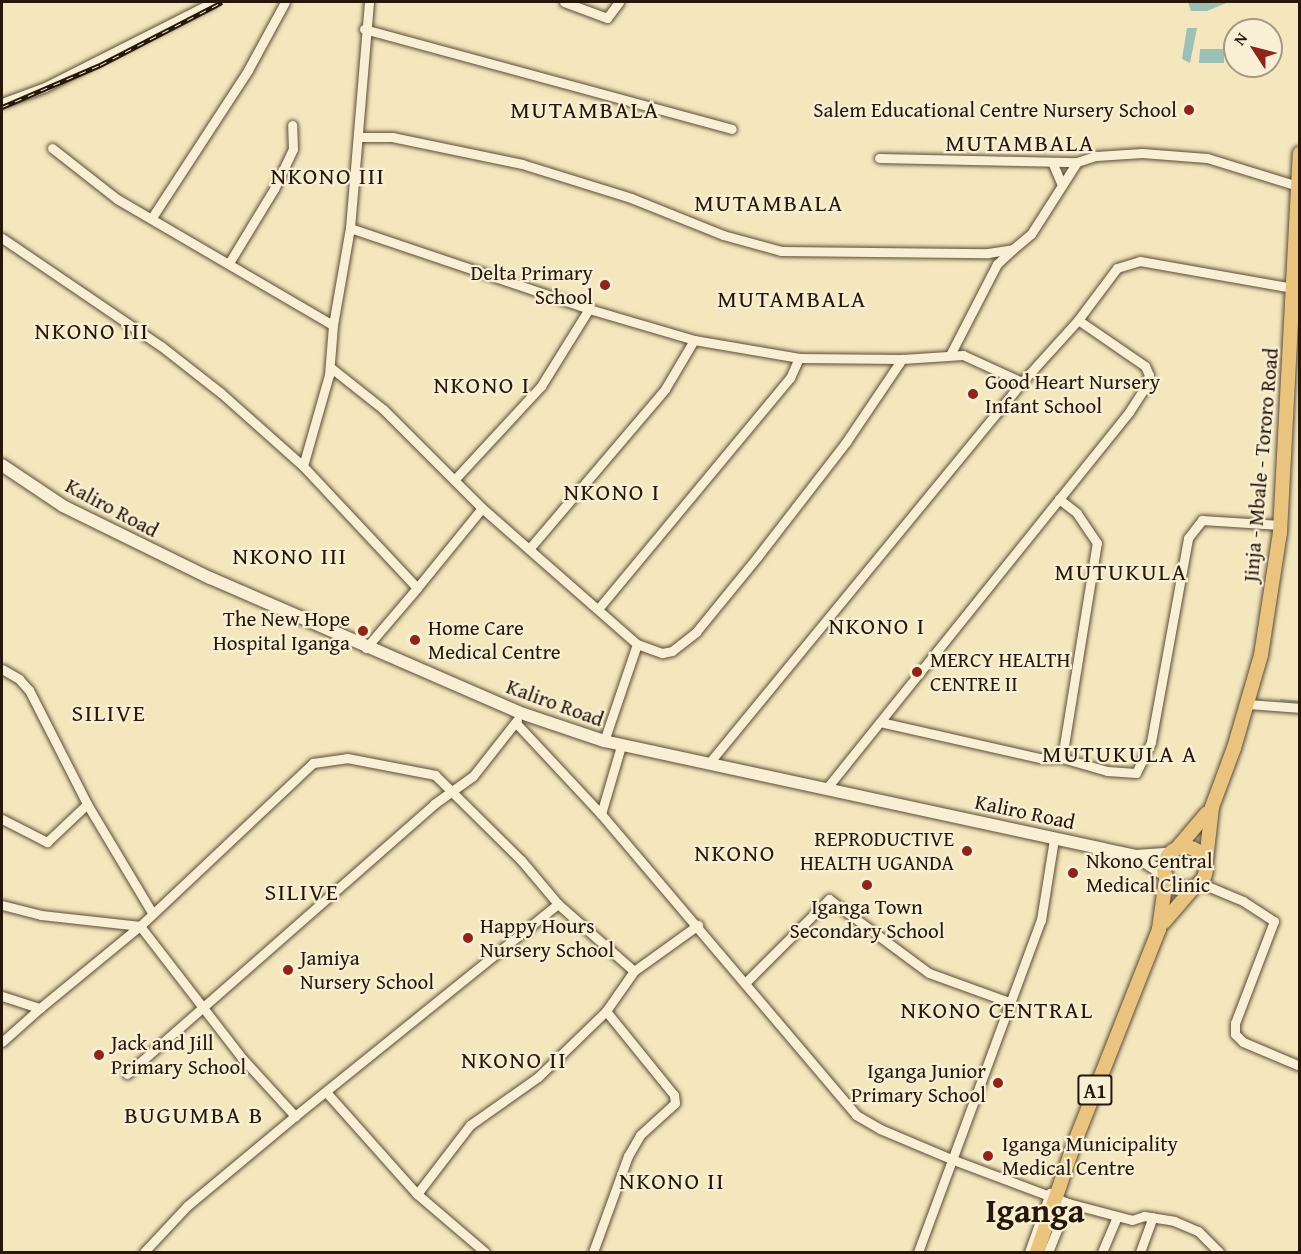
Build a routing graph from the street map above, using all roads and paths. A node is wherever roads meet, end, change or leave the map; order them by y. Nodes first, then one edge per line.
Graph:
1 (213, 2) edge
2 (285, 2) edge
3 (369, 2) edge
4 (564, 2) edge
5 (619, 2) edge
6 (364, 29) junction
7 (2, 103) edge
8 (292, 125) dead end
9 (732, 129) dead end
10 (359, 137) junction
11 (52, 148) dead end
12 (1299, 154) edge
13 (879, 159) dead end
14 (1077, 162) junction
15 (1053, 164) junction
16 (1062, 185) junction
17 (1298, 186) junction
18 (153, 216) junction
19 (1297, 226) edge
20 (351, 228) junction
21 (2, 238) edge
22 (1013, 249) junction
23 (229, 263) junction
24 (1293, 288) junction
25 (589, 309) junction
26 (1078, 320) junction
27 (333, 325) junction
28 (1296, 331) edge
29 (694, 340) junction
30 (950, 355) junction
31 (799, 358) junction
32 (902, 359) junction
33 (330, 367) junction
34 (1022, 382) junction
35 (2, 465) edge
36 (303, 466) junction
37 (455, 479) junction
38 (1059, 499) junction
39 (482, 508) junction
40 (1280, 525) junction
41 (529, 549) junction
42 (417, 588) junction
43 (598, 609) junction
44 (637, 644) junction
45 (366, 648) junction
46 (2, 669) edge
47 (1248, 704) junction
48 (1299, 708) edge
49 (518, 718) junction
50 (880, 722) junction
51 (604, 741) junction
52 (621, 746) junction
53 (1062, 758) junction
54 (709, 763) junction
55 (826, 789) junction
56 (454, 792) junction
57 (87, 804) junction
58 (1212, 807) junction
59 (602, 814) junction
60 (2, 819) edge
61 (1054, 839) junction
62 (1173, 850) junction
63 (1136, 856) junction
64 (1206, 860) junction
65 (1165, 877) junction
66 (1197, 885) junction
67 (558, 904) junction
68 (2, 905) edge
69 (151, 911) junction
70 (698, 925) junction
71 (140, 926) junction
72 (1159, 929) junction
73 (634, 971) junction
74 (745, 983) junction
75 (2, 996) edge
76 (1009, 1002) junction
77 (40, 1008) junction
78 (203, 1010) junction
79 (606, 1011) junction
80 (2, 1042) edge
81 (1299, 1066) edge
82 (127, 1074) dead end
83 (327, 1093) junction
84 (295, 1116) junction
85 (951, 1159) junction
86 (417, 1194) junction
87 (1058, 1197) junction
88 (1117, 1216) junction
89 (1153, 1217) junction
90 (148, 1251) edge
91 (485, 1252) edge
92 (593, 1252) edge
93 (918, 1252) edge
94 (1029, 1252) edge
95 (1037, 1252) edge
96 (1048, 1252) edge
97 (1102, 1252) edge
98 (1140, 1252) edge
99 (1219, 1252) edge

1 - 7 street
2 - 18 street
3 - 6 street
4 - 5 street
6 - 9 street
6 - 10 street
8 - 23 street
10 - 20 street
10 - 22 street
11 - 18 street
12 - 17 main road, Jinja - Mbale - Tororo Road / A1
13 - 15 street
14 - 15 street
14 - 16 street
14 - 17 street
15 - 16 street
16 - 22 street
17 - 19 main road, Jinja - Mbale - Tororo Road / A1
18 - 23 street
19 - 24 main road, Jinja - Mbale - Tororo Road / A1
20 - 25 street
20 - 27 street
21 - 36 street
22 - 30 street
23 - 27 street
24 - 26 street
24 - 28 main road, Jinja - Mbale - Tororo Road / A1
25 - 29 street
25 - 37 street
26 - 34 street
26 - 38 street
27 - 33 street
28 - 40 main road, Jinja - Mbale - Tororo Road / A1
29 - 31 street
29 - 41 street
30 - 32 street
30 - 34 street
31 - 32 street
31 - 43 street
32 - 44 street
33 - 36 street
33 - 37 street
34 - 54 street
35 - 45 main road, Kaliro Road
36 - 42 street
37 - 39 street
38 - 50 street
38 - 53 street
39 - 41 street
39 - 42 street
40 - 47 main road, Jinja - Mbale - Tororo Road / A1
40 - 53 street
41 - 43 street
42 - 45 street
43 - 44 street
44 - 51 street
45 - 49 main road, Kaliro Road
46 - 57 street
47 - 48 street
47 - 58 main road, Jinja - Mbale - Tororo Road / A1
49 - 51 main road, Kaliro Road
49 - 56 street
49 - 59 street
50 - 53 street
50 - 55 street
51 - 52 main road, Kaliro Road
52 - 54 main road, Kaliro Road
52 - 59 street
54 - 55 main road, Kaliro Road
55 - 61 main road, Kaliro Road
56 - 67 street
56 - 69 street
56 - 78 street
57 - 60 street
57 - 69 street
58 - 62 main road, Jinja - Mbale - Tororo Road / A1
58 - 64 main road, Jinja - Mbale - Tororo Road / A1
59 - 70 street
61 - 63 main road, Kaliro Road
61 - 76 street
62 - 63 main road, Kaliro Road
62 - 64 main road
62 - 65 main road, A1
63 - 65 main road, Kaliro Road
64 - 66 main road, A1
65 - 66 main road
65 - 72 main road, A1
66 - 72 main road, A1
66 - 81 street
67 - 73 street
67 - 83 street
68 - 71 street
69 - 71 street
70 - 73 street
70 - 74 street
71 - 77 street
71 - 78 street
72 - 87 main road, A1
73 - 79 street
74 - 76 street
74 - 85 street
75 - 77 street
76 - 85 street
77 - 80 street
78 - 82 street
78 - 84 street
79 - 86 street
79 - 92 street
83 - 84 street
83 - 86 street
84 - 90 street
85 - 87 street
85 - 93 street
86 - 91 street
87 - 88 street
87 - 94 street
87 - 95 main road, A1
87 - 96 street
88 - 89 street
88 - 97 street
89 - 98 street
89 - 99 street

